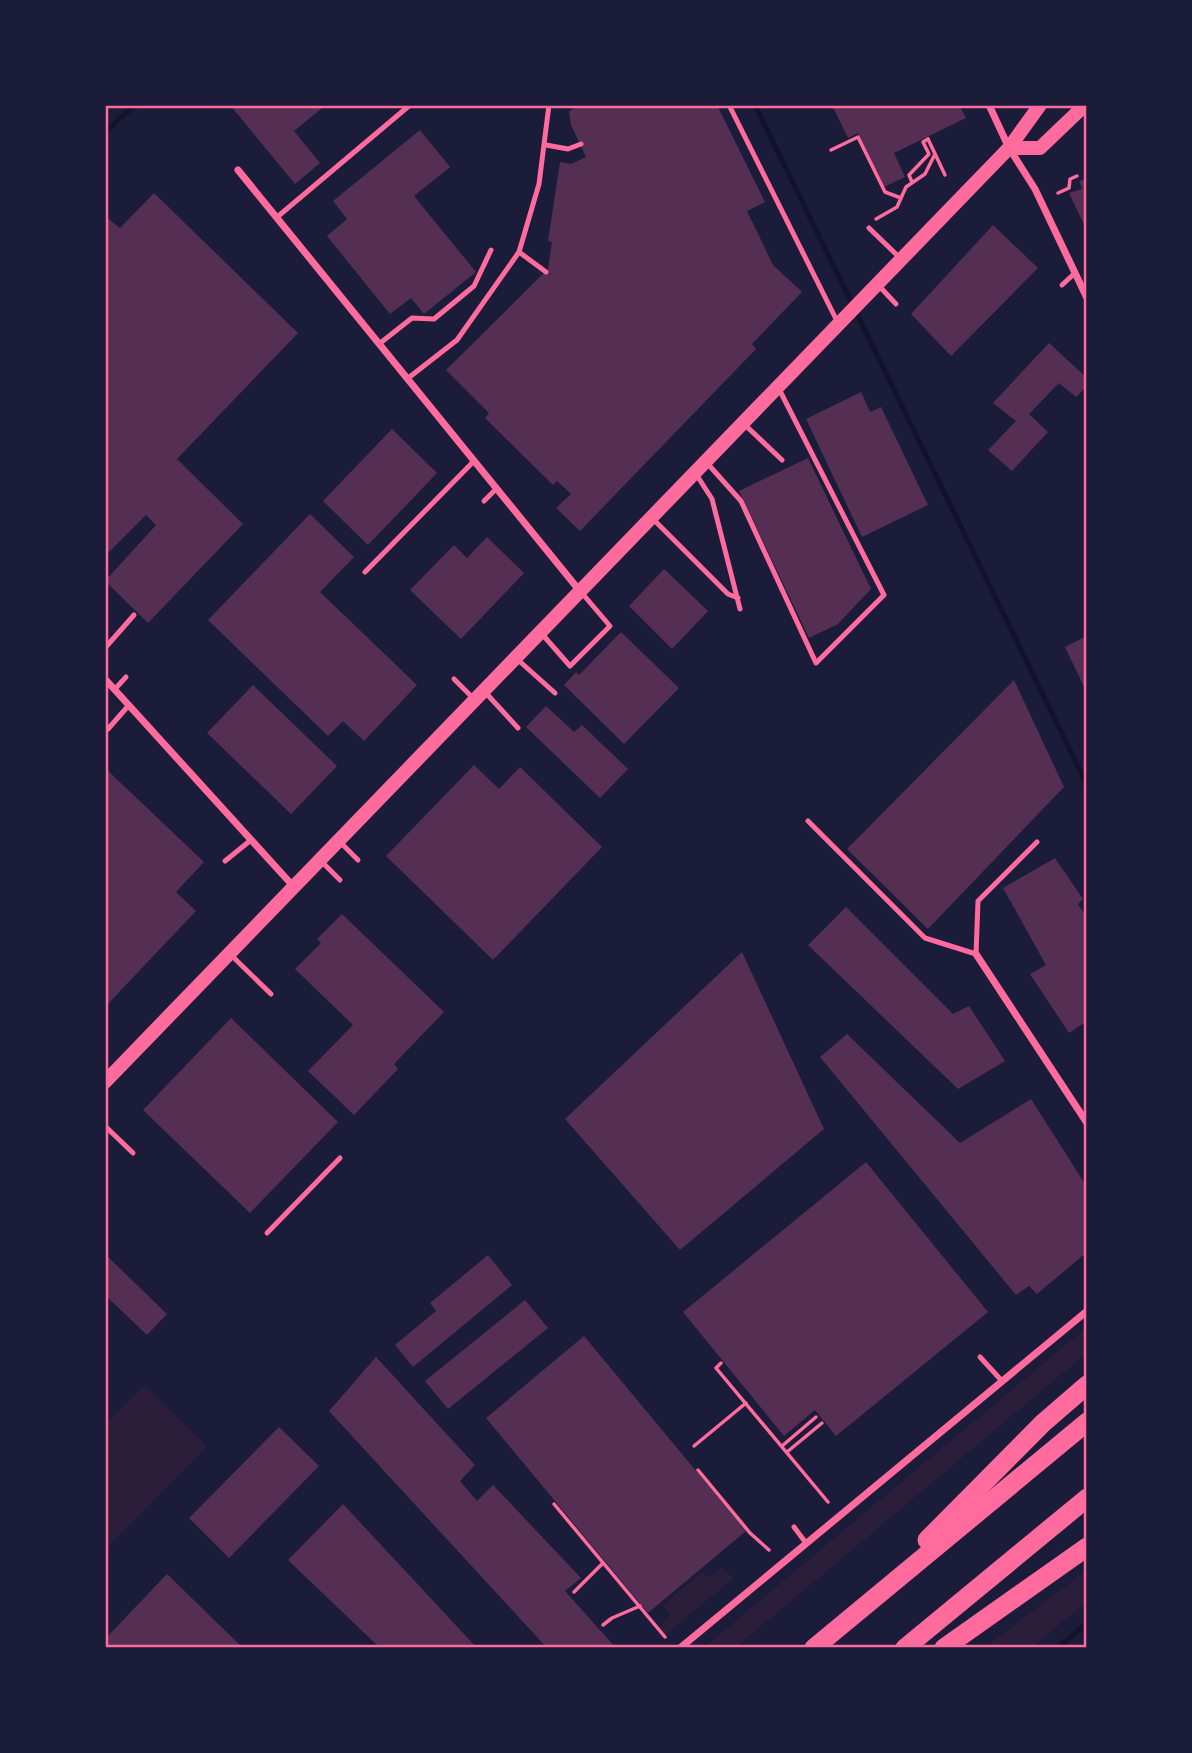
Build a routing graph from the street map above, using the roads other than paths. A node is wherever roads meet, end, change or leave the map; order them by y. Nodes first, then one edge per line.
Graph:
1 (410, 105) edge
2 (549, 105) edge
3 (729, 105) edge
4 (989, 105) edge
5 (1040, 105) edge
6 (1085, 105) edge
7 (581, 144) dead end
8 (546, 145) junction
9 (1009, 148) junction
10 (238, 170) dead end
11 (276, 218) junction
12 (868, 226) road end
13 (491, 250) dead end
14 (519, 252) junction
15 (902, 260) junction
16 (545, 272) dead end
17 (1075, 273) junction
18 (878, 284) junction
19 (1062, 285) dead end
20 (1086, 295) edge
21 (896, 304) dead end
22 (841, 320) junction
23 (379, 344) junction
24 (407, 379) junction
25 (778, 386) junction
26 (742, 422) junction
27 (782, 460) dead end
28 (474, 461) junction
29 (700, 466) junction
30 (496, 489) junction
31 (485, 501) dead end
32 (650, 517) junction
33 (365, 572) dead end
34 (579, 590) junction
35 (738, 598) junction
36 (740, 610) dead end
37 (134, 615) dead end
38 (539, 631) junction
39 (105, 648) edge
40 (515, 657) junction
41 (126, 677) dead end
42 (105, 679) edge
43 (454, 679) dead end
44 (115, 689) junction
45 (555, 693) dead end
46 (479, 695) junction
47 (130, 705) junction
48 (518, 728) dead end
49 (108, 729) dead end
50 (808, 821) dead end
51 (251, 839) junction
52 (339, 841) junction
53 (1037, 842) dead end
54 (320, 860) junction
55 (358, 860) dead end
56 (225, 861) dead end
57 (340, 880) dead end
58 (294, 887) junction
59 (230, 954) junction
60 (976, 954) junction
61 (271, 994) dead end
62 (105, 1082) edge
63 (1087, 1123) edge
64 (105, 1126) edge
65 (134, 1153) dead end
66 (340, 1158) dead end
67 (267, 1233) dead end
68 (1087, 1311) edge
69 (980, 1357) dead end
70 (1002, 1381) junction
71 (1087, 1385) edge
72 (1087, 1422) edge
73 (1087, 1498) edge
74 (794, 1527) dead end
75 (806, 1543) junction
76 (1087, 1547) edge
77 (847, 1621) junction
78 (680, 1648) edge
79 (814, 1648) edge
80 (905, 1648) edge
81 (944, 1648) edge

1 - 11 lane
2 - 8 lane
3 - 22 lane
4 - 9 street
5 - 9 main road
6 - 9 main road
7 - 8 lane
8 - 14 lane
9 - 15 main road
9 - 17 street
10 - 11 street
11 - 23 street
12 - 15 lane
13 - 23 lane
14 - 16 lane
14 - 24 lane
15 - 18 main road
17 - 19 lane
17 - 20 street
18 - 21 lane
18 - 22 main road
22 - 25 main road
23 - 24 street
24 - 28 street
25 - 26 main road
25 - 29 lane
26 - 27 lane
26 - 29 main road
28 - 30 street
28 - 33 lane
29 - 32 main road
29 - 35 lane
30 - 31 lane
30 - 34 street
32 - 34 main road
32 - 35 lane
34 - 38 main road
34 - 38 lane
35 - 36 lane
37 - 39 lane
38 - 40 main road
40 - 45 lane
40 - 46 main road
41 - 44 lane
42 - 44 street
43 - 46 lane
44 - 47 street
46 - 48 lane
46 - 52 main road
47 - 49 lane
47 - 51 street
50 - 60 lane
51 - 56 lane
51 - 58 street
52 - 54 main road
52 - 55 lane
53 - 60 lane
54 - 57 lane
54 - 58 main road
58 - 59 main road
59 - 61 lane
59 - 62 main road
60 - 63 street
64 - 65 lane
66 - 67 lane
68 - 70 street
69 - 70 lane
70 - 75 street
71 - 77 highway
72 - 77 highway
73 - 80 highway
74 - 75 lane
75 - 78 street
76 - 81 highway
77 - 79 highway

